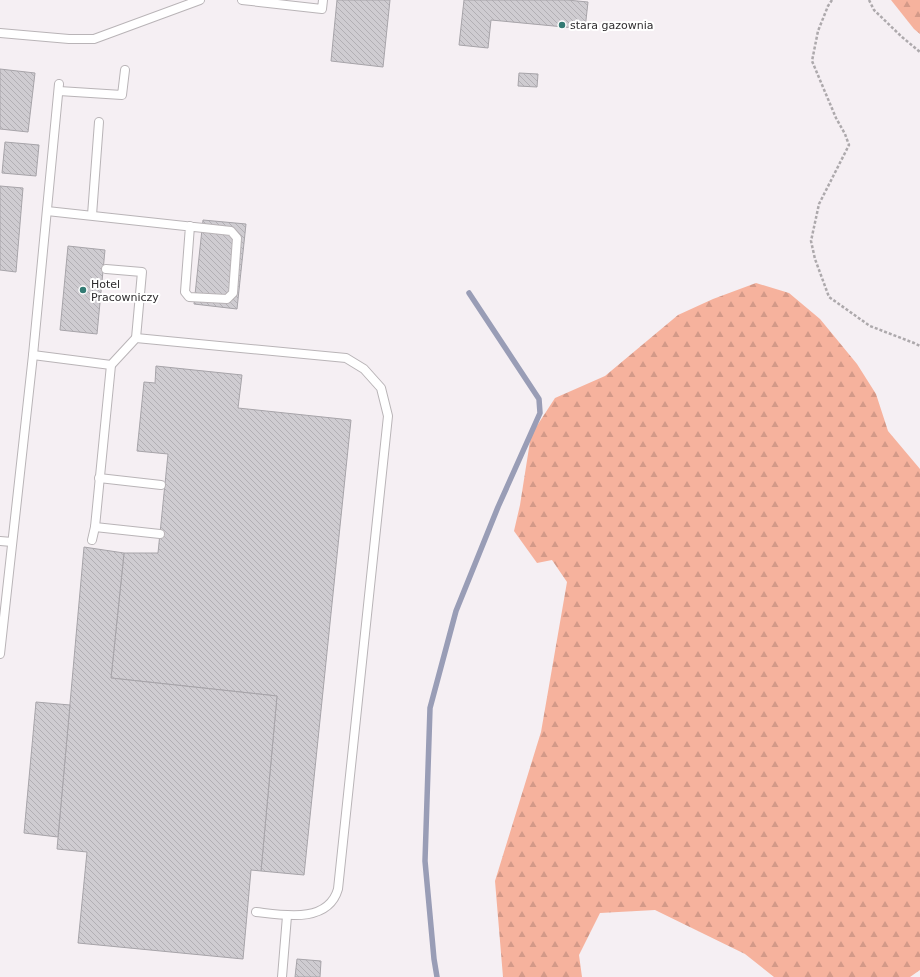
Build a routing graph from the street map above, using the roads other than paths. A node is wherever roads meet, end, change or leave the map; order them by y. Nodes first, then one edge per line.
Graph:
1 (200, 0) edge
2 (242, 0) edge
3 (323, 0) edge
4 (0, 33) edge
5 (125, 70) dead end
6 (99, 122) dead end
7 (47, 211) junction
8 (92, 215) junction
9 (190, 226) junction
10 (106, 269) dead end
11 (136, 338) junction
12 (33, 355) junction
13 (110, 365) junction
14 (99, 478) junction
15 (161, 485) dead end
16 (95, 527) junction
17 (160, 534) dead end
18 (92, 540) dead end
19 (0, 541) edge
20 (12, 542) junction
21 (0, 654) edge
22 (256, 912) dead end
23 (287, 916) junction
24 (282, 977) edge

1 - 4 lane
2 - 3 lane
5 - 7 lane
6 - 8 lane
7 - 8 lane
7 - 12 lane
8 - 9 lane
9 - 9 lane
10 - 11 lane
11 - 13 lane
11 - 23 lane
12 - 13 lane
12 - 20 lane
13 - 14 lane
14 - 15 lane
14 - 16 lane
16 - 17 lane
16 - 18 lane
19 - 20 lane
20 - 21 lane
22 - 23 lane
23 - 24 lane

